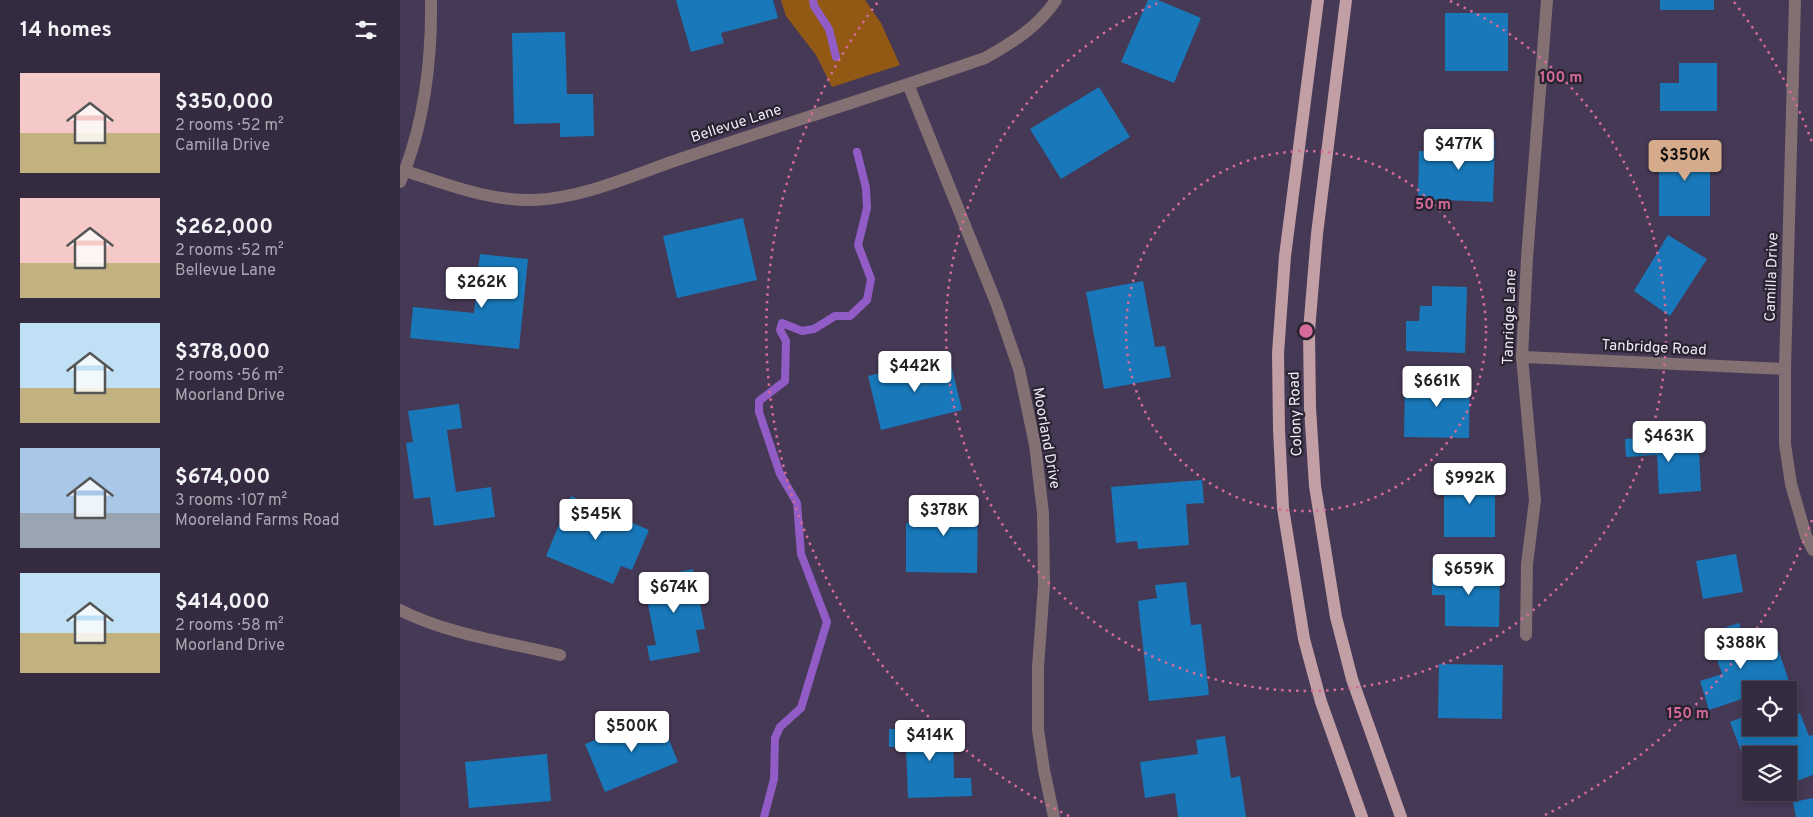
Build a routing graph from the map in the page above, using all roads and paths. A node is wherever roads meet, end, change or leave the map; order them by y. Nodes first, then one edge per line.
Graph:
1 (431, 0) edge
2 (1056, 0) edge
3 (1318, 0) edge
4 (1346, 0) edge
5 (1547, 0) edge
6 (1795, 0) edge
7 (908, 84) junction
8 (402, 176) edge
9 (1522, 357) junction
10 (1785, 369) junction
11 (1813, 550) edge
12 (400, 610) edge
13 (1526, 635) dead end
14 (560, 655) dead end
15 (1054, 817) edge
16 (1362, 817) edge
17 (1401, 817) edge

1 - 8 street
2 - 7 street, Bellevue Lane
3 - 16 main road, Colony Road
4 - 17 main road, Colony Road
5 - 9 street, Tanridge Lane
6 - 10 street, Camilla Drive
7 - 8 street, Bellevue Lane
7 - 15 street, Moorland Drive
9 - 10 street, Tanbridge Road
9 - 13 street, Tanridge Lane
10 - 11 street, Camilla Drive
12 - 14 street

